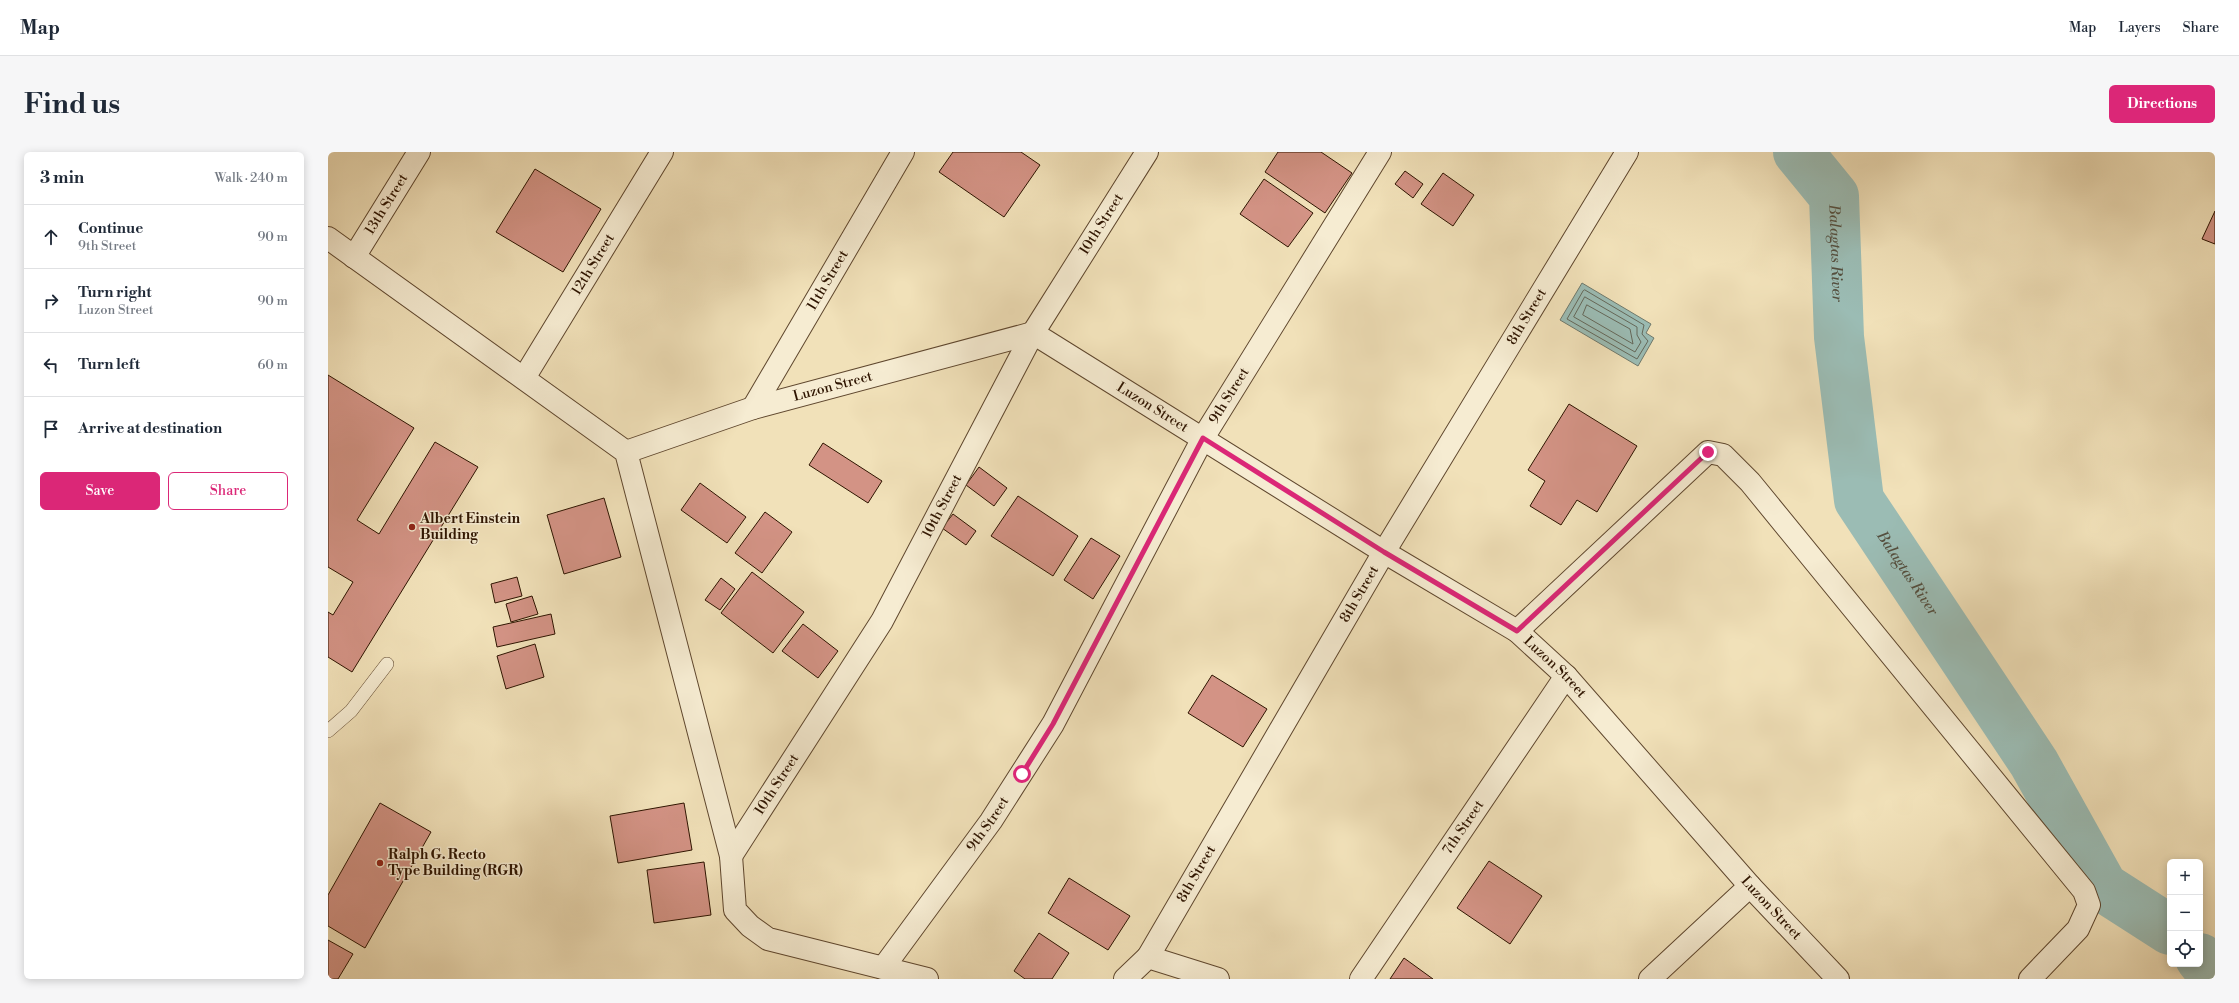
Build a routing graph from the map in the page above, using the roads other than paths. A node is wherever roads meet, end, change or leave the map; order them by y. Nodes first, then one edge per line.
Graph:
1 (419, 152) edge
2 (662, 152) edge
3 (903, 152) edge
4 (1147, 152) edge
5 (1380, 152) edge
6 (1626, 152) edge
7 (328, 238) edge
8 (354, 257) junction
9 (1033, 333) junction
10 (524, 378) junction
11 (753, 408) junction
12 (1203, 438) junction
13 (626, 452) junction
14 (1384, 552) junction
15 (1517, 631) junction
16 (388, 664) dead end
17 (1566, 676) junction
18 (328, 731) edge
19 (731, 856) junction
20 (1750, 886) junction
21 (1148, 957) junction
22 (883, 968) junction
23 (927, 979) edge
24 (1125, 979) edge
25 (1218, 979) edge
26 (1361, 979) edge
27 (1650, 979) edge
28 (1838, 979) edge
29 (2030, 979) edge

1 - 8 street, 13th Street
2 - 10 street, 12th Street
3 - 11 street, 11th Street
4 - 9 street, 10th Street
5 - 12 street, 9th Street
6 - 14 street, 8th Street
7 - 8 street
8 - 10 street
9 - 11 street, Luzon Street
9 - 12 street, Luzon Street
9 - 19 street, 10th Street
10 - 13 street
11 - 13 street, Luzon Street
12 - 14 street, Luzon Street
12 - 22 street, 9th Street
13 - 19 street
14 - 15 street, Luzon Street
14 - 21 street, 8th Street
15 - 17 street, Luzon Street
15 - 29 street
16 - 18 lane
17 - 20 street, Luzon Street
17 - 26 street, 7th Street
19 - 22 street
20 - 27 street
20 - 28 street, Luzon Street
21 - 24 street, 8th Street
21 - 25 street
22 - 23 street

